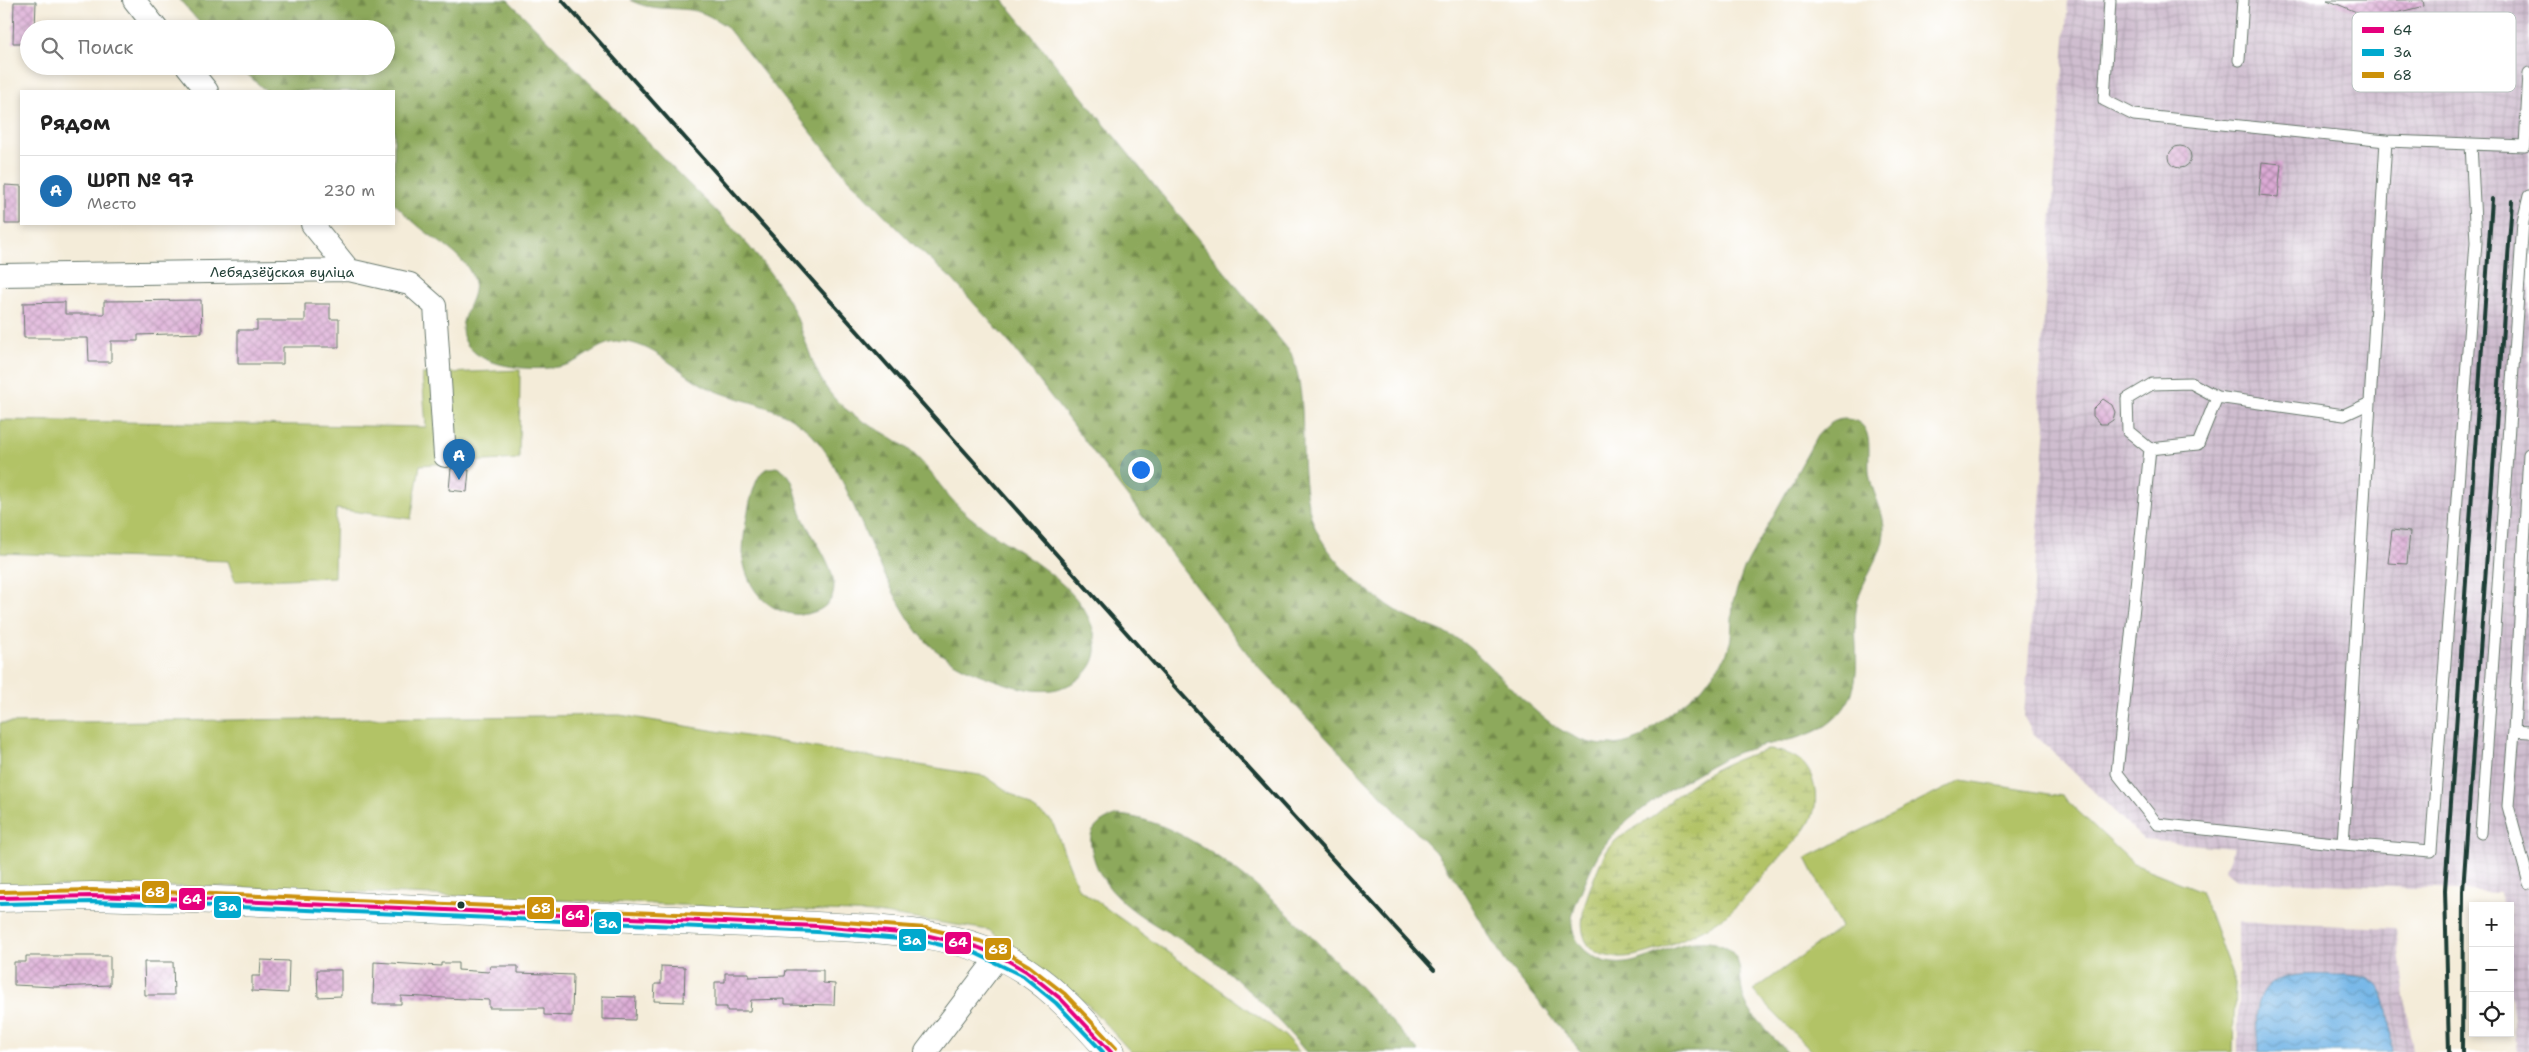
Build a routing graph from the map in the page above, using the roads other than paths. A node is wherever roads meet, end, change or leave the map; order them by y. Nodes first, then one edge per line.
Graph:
1 (134, 0) edge
2 (2110, 0) edge
3 (2243, 0) edge
4 (150, 20) edge
5 (2239, 60) dead end
6 (2529, 73) edge
7 (194, 75) edge
8 (206, 90) edge
9 (2386, 141) junction
10 (2471, 144) junction
11 (2528, 150) edge
12 (2529, 196) edge
13 (313, 225) edge
14 (349, 270) junction
15 (0, 275) edge
16 (2217, 398) junction
17 (2370, 404) junction
18 (2150, 449) junction
19 (2529, 454) edge
20 (446, 456) dead end
21 (2514, 732) junction
22 (2529, 732) edge
23 (2482, 834) dead end
24 (2343, 844) junction
25 (2529, 883) edge
26 (0, 898) edge
27 (998, 956) junction
28 (926, 1052) edge
29 (1111, 1052) edge

1 - 4 street
2 - 9 lane
3 - 5 lane
6 - 11 lane
7 - 8 street
9 - 10 lane
9 - 17 lane
10 - 11 lane
10 - 24 lane
12 - 23 lane
13 - 14 street
14 - 15 street, Лебядзёўская вуліца
14 - 20 street, Лебядзёўская вуліца
16 - 17 lane
16 - 18 lane
16 - 18 lane
17 - 24 lane
18 - 24 lane
19 - 21 lane
21 - 22 lane
21 - 25 lane
26 - 27 street
27 - 28 street
27 - 29 street

